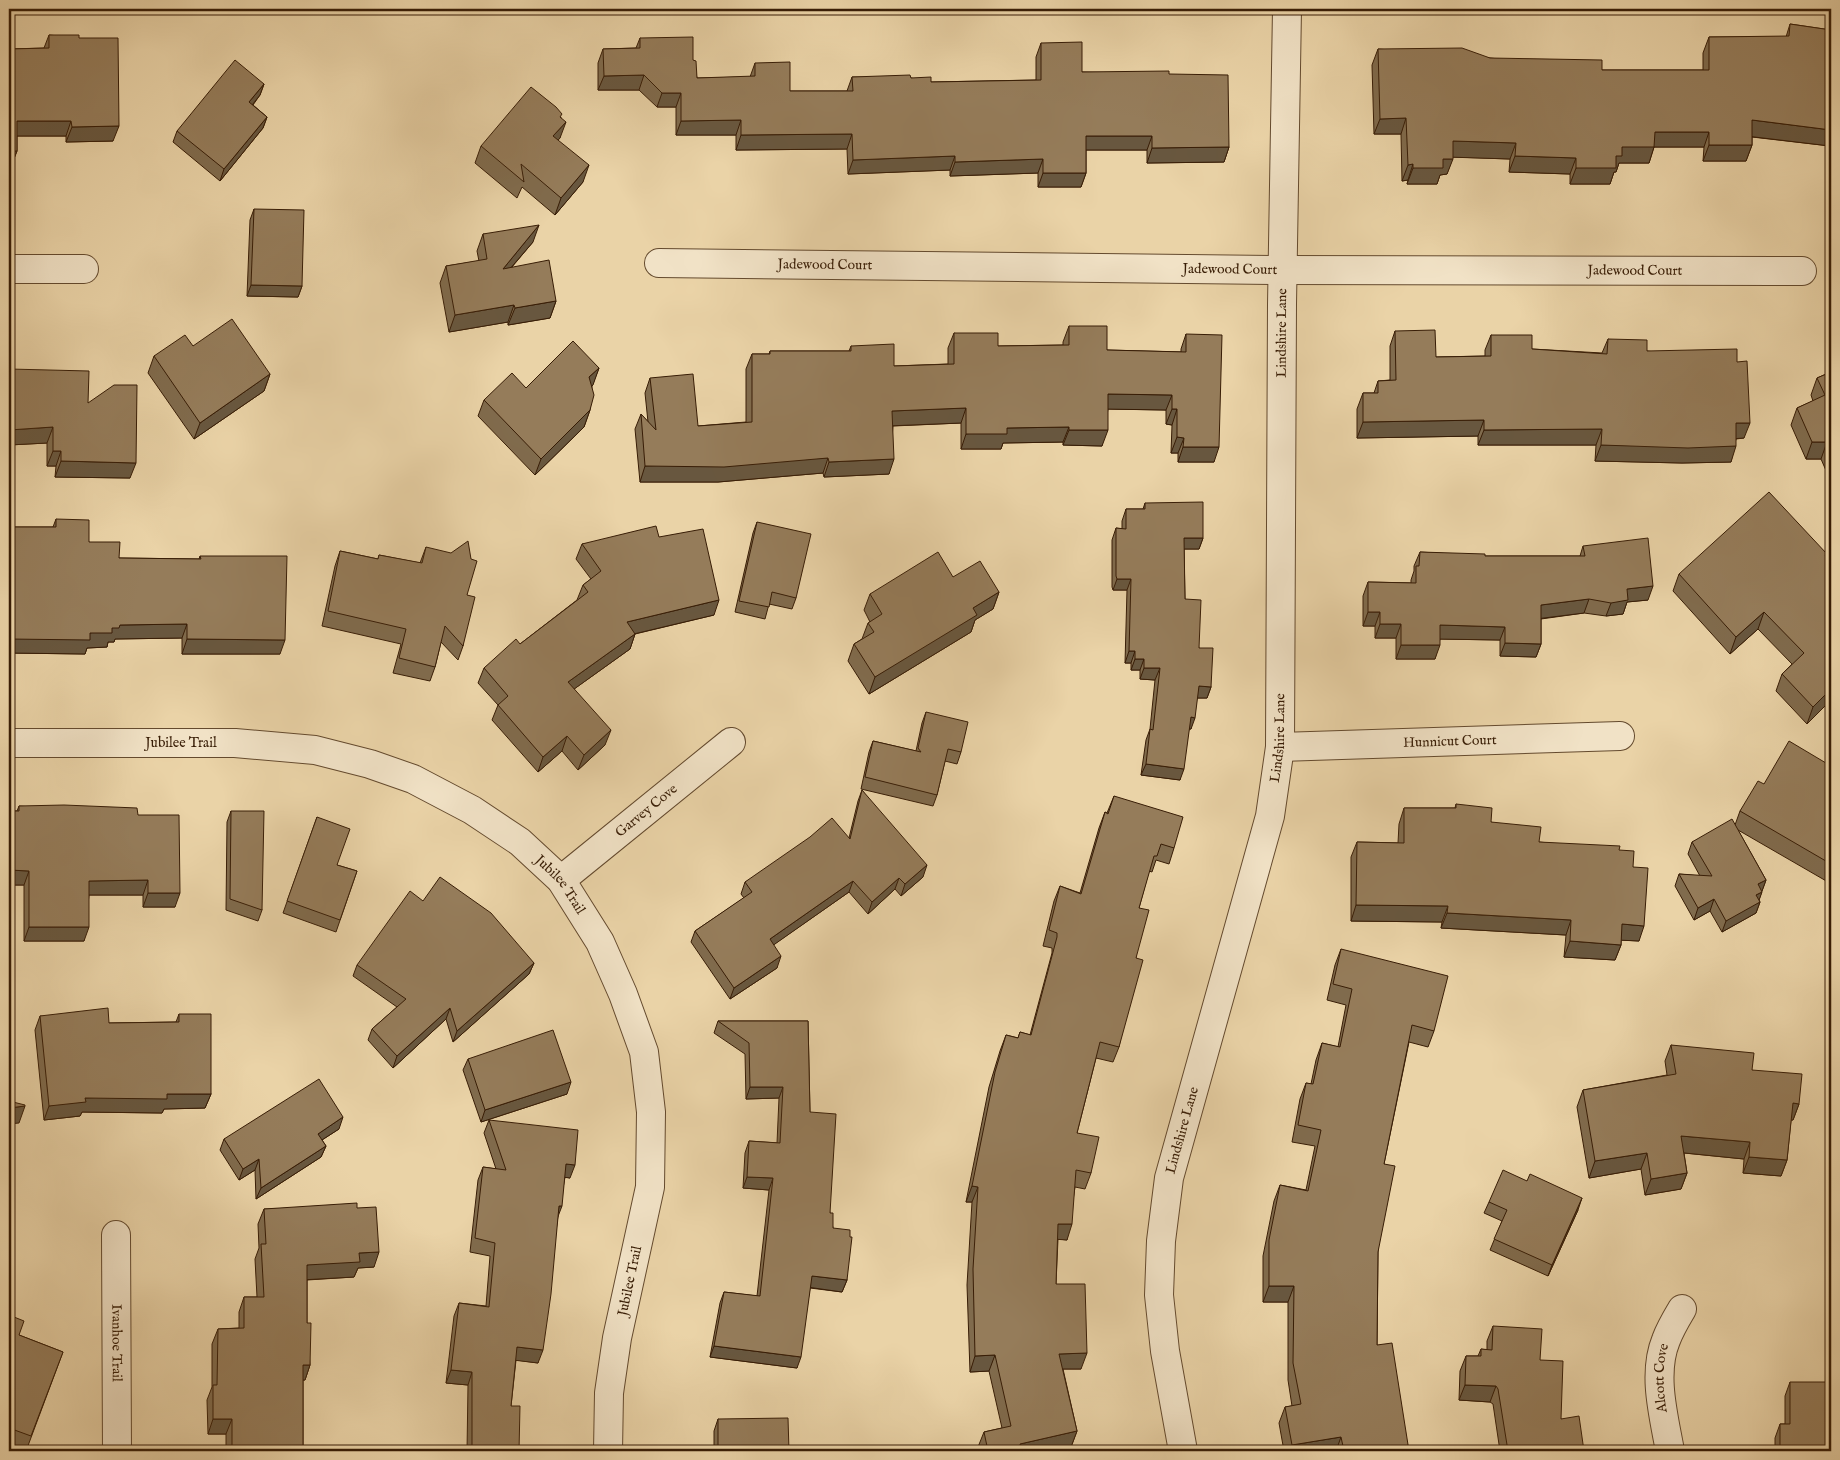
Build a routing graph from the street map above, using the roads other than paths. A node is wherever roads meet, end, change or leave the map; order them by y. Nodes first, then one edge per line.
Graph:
1 (1287, 9) edge
2 (659, 263) dead end
3 (9, 269) edge
4 (84, 269) dead end
5 (1283, 270) junction
6 (1802, 271) dead end
7 (1620, 736) dead end
8 (730, 742) dead end
9 (9, 743) edge
10 (1280, 747) junction
11 (561, 880) junction
12 (116, 1235) dead end
13 (1682, 1308) dead end
14 (117, 1451) edge
15 (608, 1451) edge
16 (1183, 1451) edge
17 (1670, 1451) edge

1 - 5 street, Lindshire Lane
2 - 5 street, Jadewood Court
3 - 4 street
5 - 6 street, Jadewood Court
5 - 10 street, Lindshire Lane
7 - 10 street, Hunnicut Court
8 - 11 street, Garvey Cove
9 - 11 street, Jubilee Trail
10 - 16 street, Lindshire Lane
11 - 15 street, Jubilee Trail
12 - 14 street, Ivanhoe Trail
13 - 17 street, Alcott Cove

